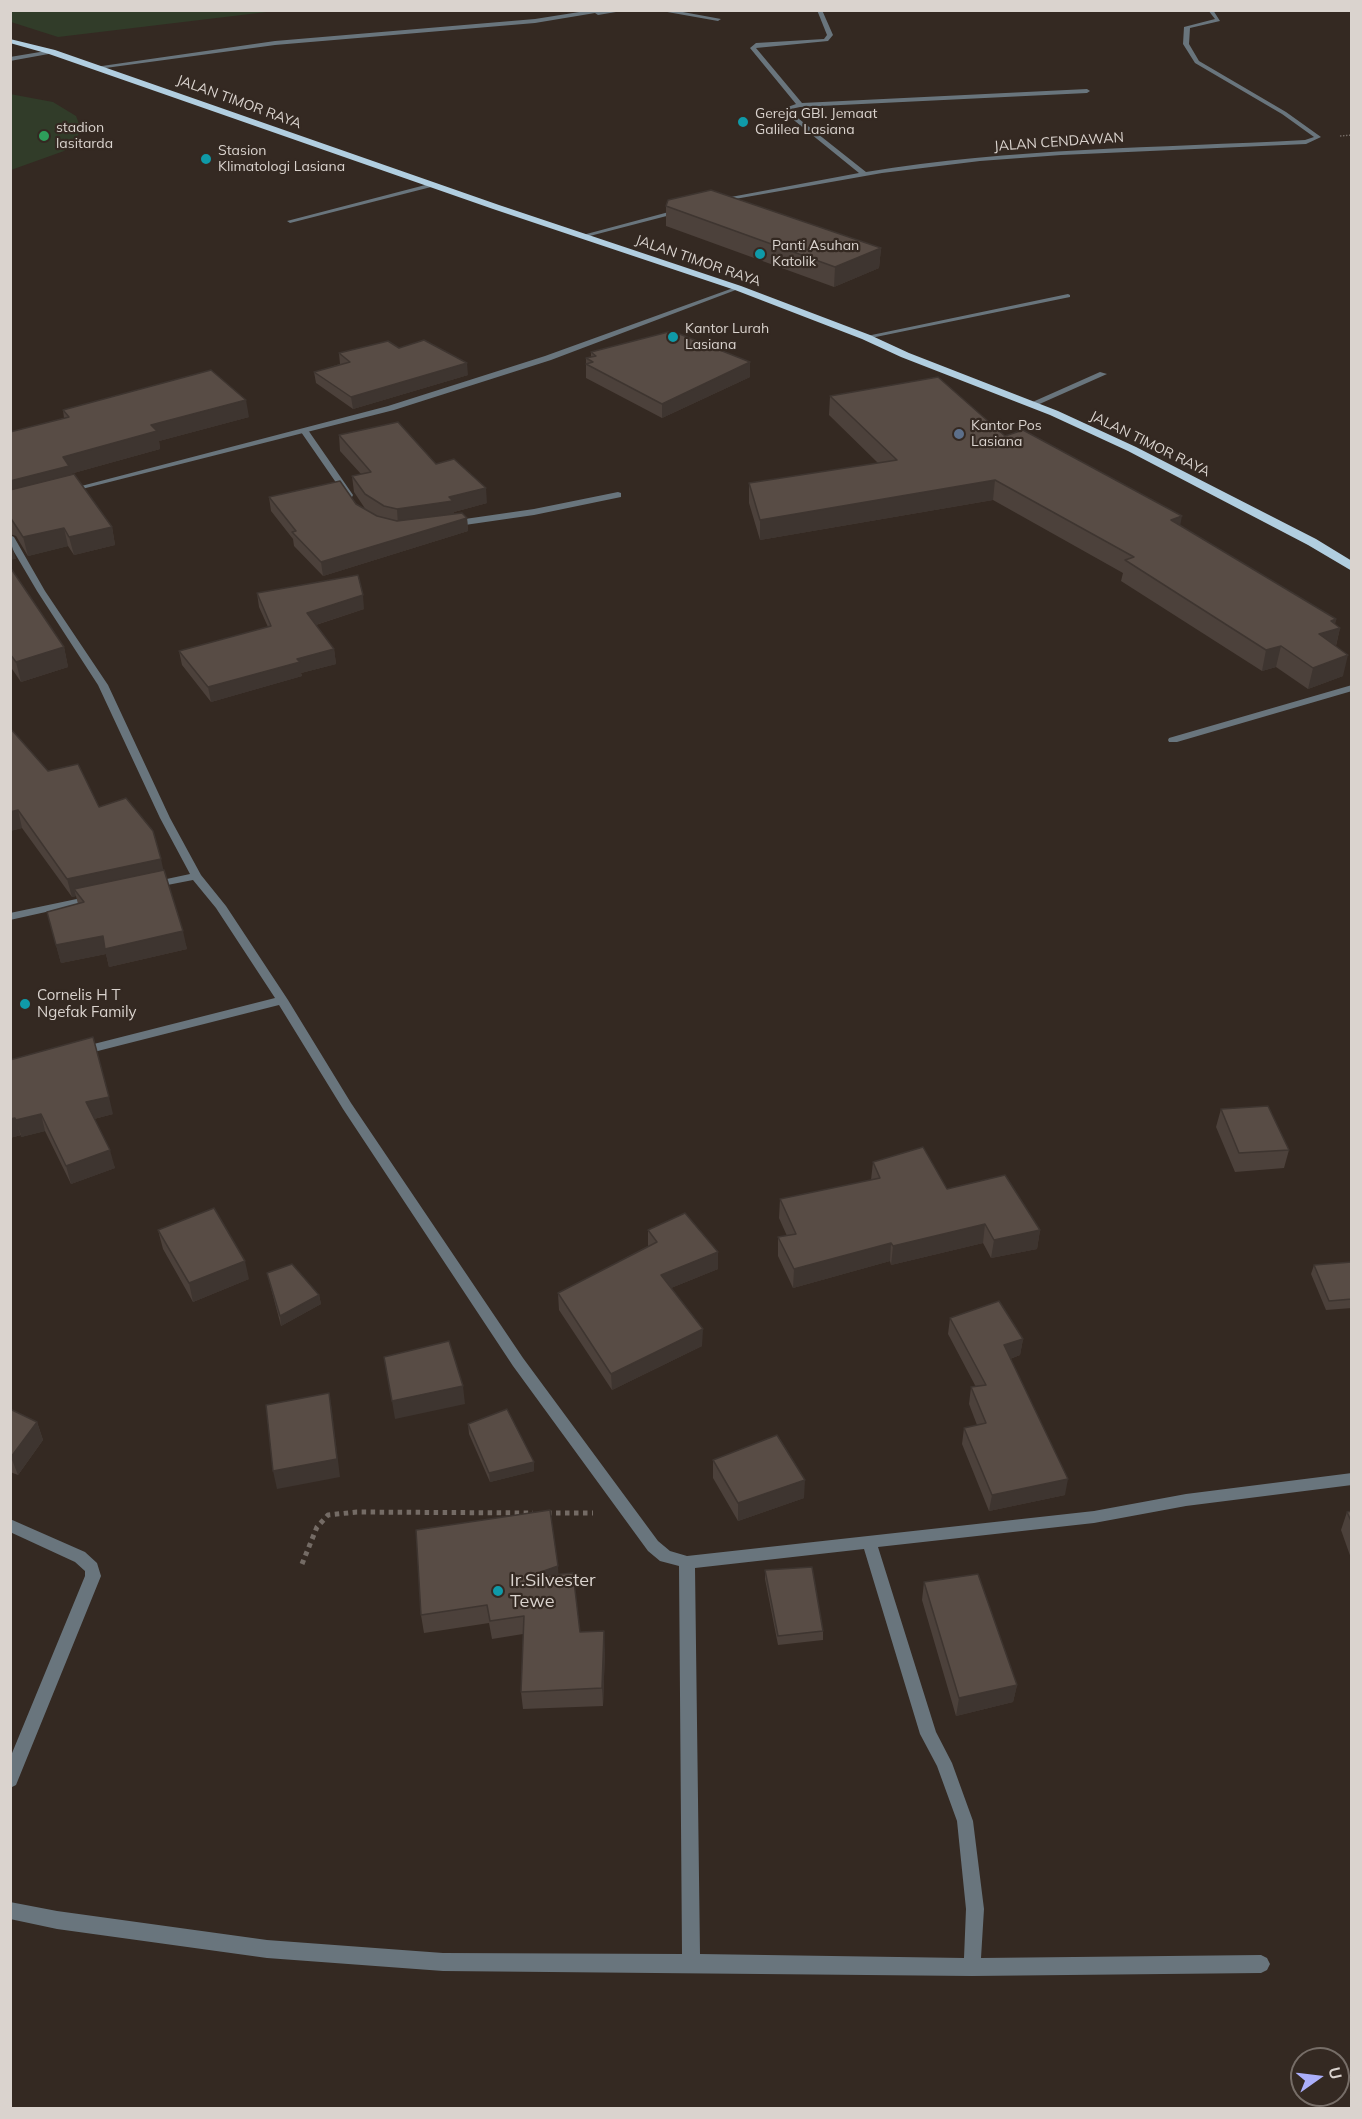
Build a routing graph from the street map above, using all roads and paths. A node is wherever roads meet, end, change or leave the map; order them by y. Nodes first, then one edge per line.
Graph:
1 (605, 10) edge
2 (626, 10) edge
3 (658, 10) edge
4 (819, 10) edge
5 (1210, 10) edge
6 (595, 13) junction
7 (718, 19) dead end
8 (10, 41) edge
9 (52, 52) junction
10 (10, 59) edge
11 (98, 67) junction
12 (1087, 91) dead end
13 (800, 105) junction
14 (864, 174) junction
15 (433, 185) junction
16 (711, 203) edge
17 (691, 208) edge
18 (290, 221) dead end
19 (582, 236) junction
20 (738, 288) junction
21 (1068, 296) dead end
22 (866, 337) junction
23 (1103, 374) dead end
24 (1032, 404) junction
25 (305, 432) junction
26 (56, 494) edge
27 (618, 495) dead end
28 (356, 505) edge
29 (441, 525) edge
30 (10, 537) edge
31 (1352, 567) edge
32 (1352, 688) edge
33 (1173, 740) dead end
34 (196, 876) junction
35 (142, 888) edge
36 (99, 897) edge
37 (10, 917) edge
38 (282, 1000) junction
39 (66, 1054) edge
40 (1352, 1479) edge
41 (627, 1512) junction
42 (10, 1525) edge
43 (868, 1542) junction
44 (687, 1562) junction
45 (302, 1564) dead end
46 (10, 1780) edge
47 (10, 1910) edge
48 (691, 1963) junction
49 (1261, 1964) dead end
50 (972, 1967) junction

1 - 6 street
2 - 6 street
3 - 7 street
4 - 13 street
5 - 14 street, JALAN CENDAWAN
6 - 11 street
8 - 9 highway, JALAN TIMOR RAYA
9 - 10 street
9 - 11 highway, JALAN TIMOR RAYA
11 - 15 highway, JALAN TIMOR RAYA
12 - 13 street
13 - 14 street
14 - 16 street, JALAN CENDAWAN
15 - 18 street
15 - 19 highway, JALAN TIMOR RAYA
17 - 19 street
19 - 20 highway, JALAN TIMOR RAYA
20 - 22 highway, JALAN TIMOR RAYA
20 - 25 street
21 - 22 street
22 - 24 highway, JALAN TIMOR RAYA
23 - 24 street
24 - 31 highway, JALAN TIMOR RAYA
25 - 26 street
25 - 28 street
27 - 29 street
30 - 34 street
32 - 33 street
34 - 35 street
34 - 38 street
36 - 37 street
38 - 39 street
38 - 41 street
40 - 43 street
41 - 44 street
41 - 45 path
42 - 46 street
43 - 44 street
43 - 50 street
44 - 48 street
47 - 48 street
48 - 50 street
49 - 50 street

